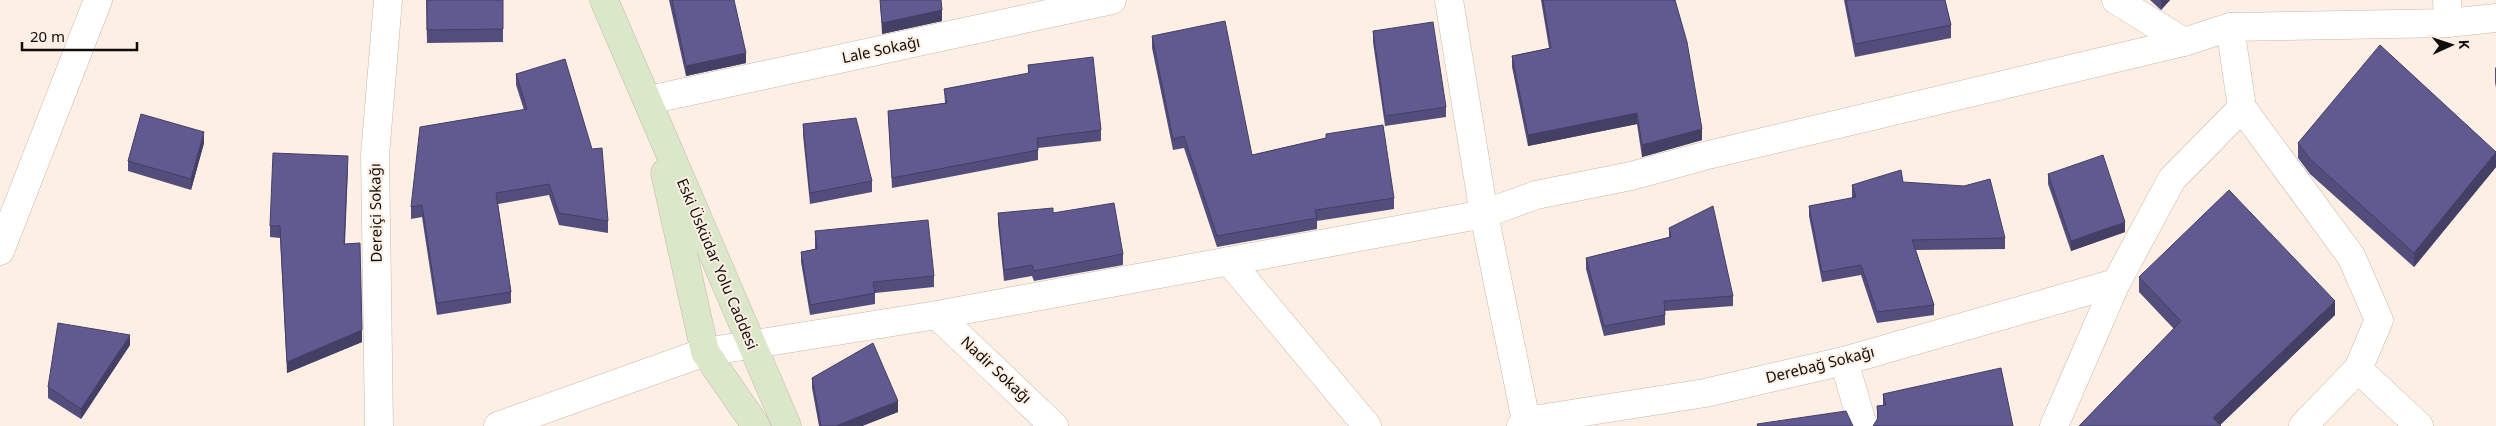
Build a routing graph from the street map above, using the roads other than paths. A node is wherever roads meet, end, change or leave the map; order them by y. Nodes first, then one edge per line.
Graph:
1 (98, 0) edge
2 (388, 0) edge
3 (604, 0) edge
4 (1112, 0) edge
5 (1449, 0) edge
6 (2116, 0) edge
7 (2447, 11) edge
8 (2496, 18) edge
9 (2230, 27) junction
10 (2184, 42) junction
11 (649, 100) junction
12 (2242, 108) junction
13 (7, 212) edge
14 (1484, 214) junction
15 (0, 252) edge
16 (1230, 261) junction
17 (2116, 283) junction
18 (937, 315) junction
19 (750, 344) junction
20 (705, 352) junction
21 (1844, 361) junction
22 (2358, 368) junction
23 (1525, 424) edge
24 (379, 426) edge
25 (498, 426) edge
26 (756, 426) edge
27 (787, 426) edge
28 (1054, 426) edge
29 (1368, 426) edge
30 (1863, 426) edge
31 (2054, 426) edge
32 (2303, 426) edge
33 (2419, 426) edge

1 - 13 street
2 - 24 street, Dereiçi Sokağı
3 - 11 street, Eski Üsküdar Yolu Caddesi
4 - 11 street, Lale Sokağı
5 - 14 street
6 - 10 street
7 - 8 street
7 - 9 street
9 - 10 street
9 - 12 street
10 - 14 street
11 - 19 street, Eski Üsküdar Yolu Caddesi
11 - 20 street, Eski Üsküdar Yolu Caddesi
12 - 17 street
12 - 22 street
13 - 15 street
14 - 16 street
14 - 23 street
16 - 18 street
16 - 29 street
17 - 21 street, Derebağ Sokağı
17 - 31 street
18 - 19 street
18 - 28 street, Nadir Sokağı
19 - 20 street
19 - 27 street, Eski Üsküdar Yolu Caddesi
20 - 25 street
20 - 26 street, Eski Üsküdar Yolu Caddesi
21 - 23 street, Derebağ Sokağı
21 - 30 street
22 - 32 street
22 - 33 street

